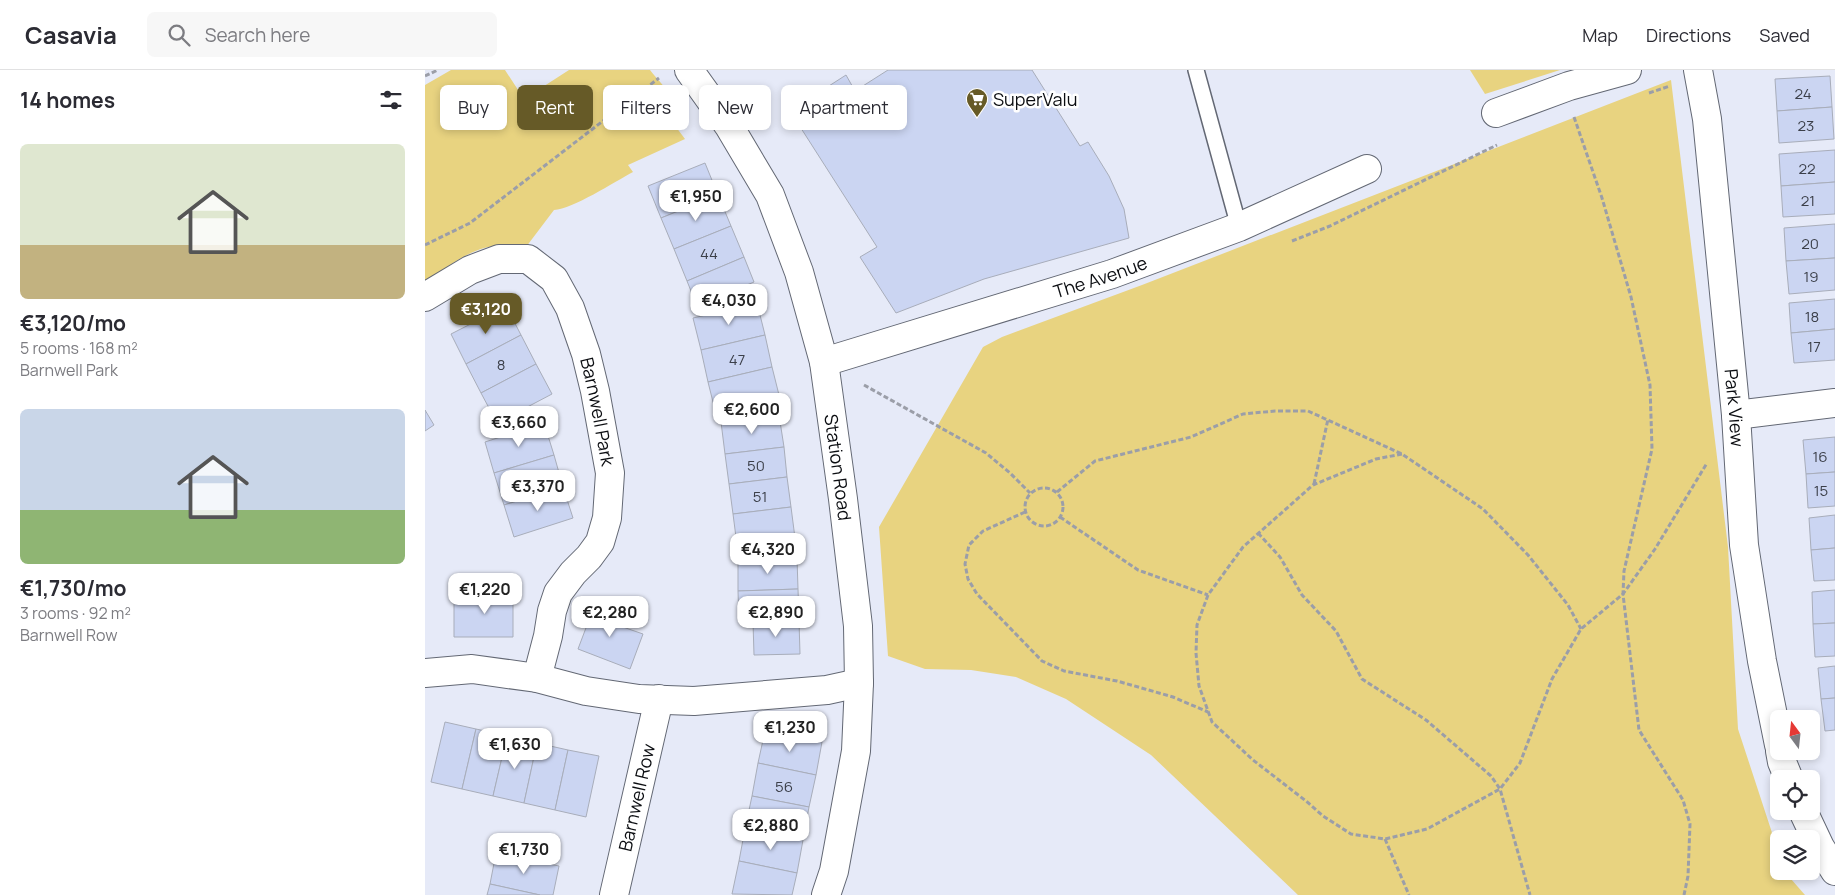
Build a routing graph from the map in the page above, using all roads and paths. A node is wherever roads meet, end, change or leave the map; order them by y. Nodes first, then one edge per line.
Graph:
1 (438, 70) edge
2 (689, 70) edge
3 (1196, 70) edge
4 (1627, 70) edge
5 (1697, 70) edge
6 (662, 75) dead end
7 (425, 76) edge
8 (1564, 88) junction
9 (1496, 113) dead end
10 (1367, 169) dead end
11 (1239, 227) junction
12 (425, 245) edge
13 (425, 297) edge
14 (824, 362) junction
15 (1835, 404) edge
16 (1328, 419) junction
17 (1737, 428) junction
18 (1402, 454) junction
19 (1313, 485) junction
20 (1057, 492) junction
21 (1030, 493) junction
22 (1025, 512) junction
23 (1060, 517) junction
24 (1258, 533) junction
25 (1208, 594) junction
26 (1623, 594) junction
27 (1581, 629) junction
28 (425, 673) edge
29 (537, 678) junction
30 (859, 683) junction
31 (659, 699) junction
32 (1772, 710) edge
33 (1208, 712) junction
34 (1500, 789) junction
35 (1807, 820) edge
36 (1385, 839) junction
37 (1835, 871) edge
38 (614, 895) edge
39 (827, 895) edge
40 (1409, 895) edge
41 (1530, 895) edge
42 (1683, 895) edge

1 - 7 path
2 - 14 street, Station Road
3 - 11 lane
4 - 8 street
5 - 17 street, Park View
6 - 12 path
8 - 9 street
8 - 26 path
10 - 11 street, The Avenue
11 - 14 street, The Avenue
13 - 29 street, Barnwell Park
14 - 21 path
14 - 30 street, Station Road
15 - 17 street
16 - 18 path
16 - 19 path
16 - 20 path
17 - 26 path
17 - 32 street, Park View
18 - 19 path
18 - 27 path
19 - 24 path
20 - 21 path
20 - 23 path
21 - 22 path
22 - 23 path
22 - 33 path
23 - 25 path
24 - 25 path
24 - 34 path
25 - 33 path
26 - 27 path
26 - 42 path
27 - 34 path
28 - 29 street
29 - 31 street
30 - 31 street
30 - 39 street, Station Road
31 - 38 street, Barnwell Row
33 - 36 path
34 - 36 path
34 - 41 path
35 - 37 street
36 - 40 path

